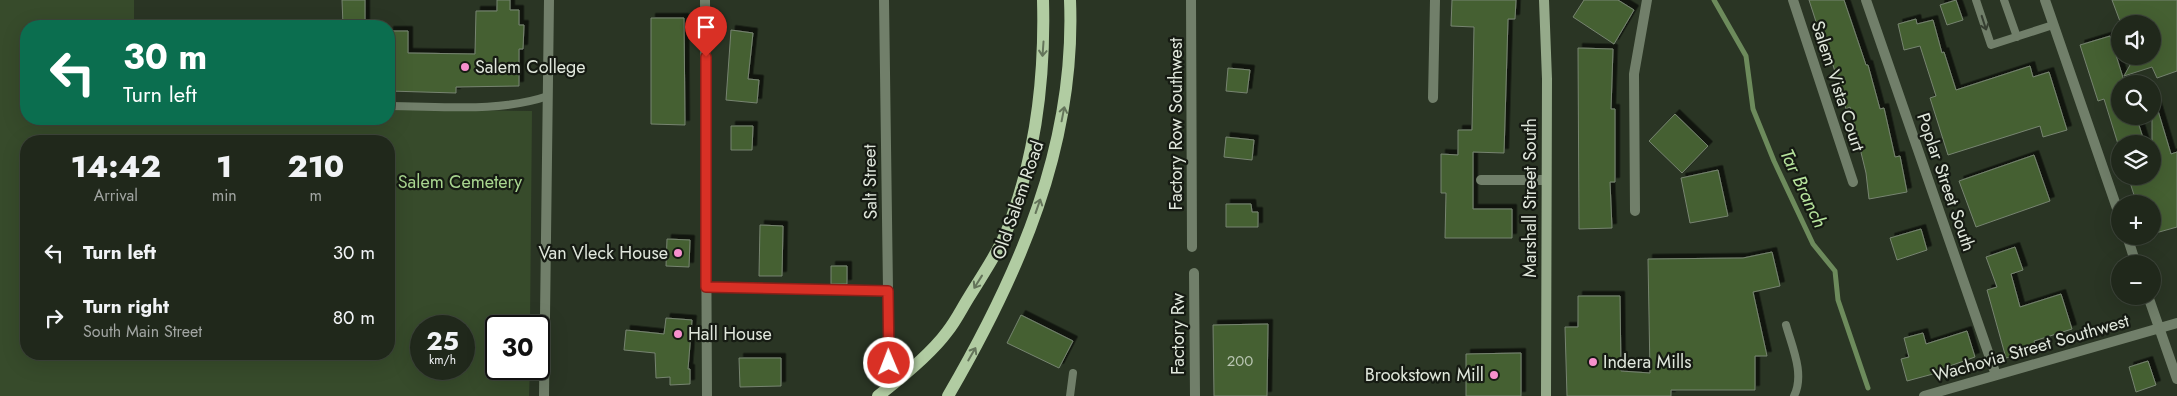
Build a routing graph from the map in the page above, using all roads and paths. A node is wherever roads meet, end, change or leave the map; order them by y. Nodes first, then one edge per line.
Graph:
1 (705, 0) edge
2 (884, 0) edge
3 (1043, 0) edge
4 (1070, 0) edge
5 (1191, 0) edge
6 (1435, 0) edge
7 (1544, 0) edge
8 (1647, 0) edge
9 (1793, 0) edge
10 (1866, 0) edge
11 (1976, 0) edge
12 (2004, 0) edge
13 (2045, 0) edge
14 (549, 3) edge
15 (2053, 25) junction
16 (2017, 37) junction
17 (548, 96) junction
18 (1433, 98) dead end
19 (395, 106) edge
20 (1481, 180) dead end
21 (1546, 180) junction
22 (1852, 182) dead end
23 (2112, 195) edge
24 (1635, 211) dead end
25 (1192, 247) dead end
26 (1194, 273) dead end
27 (706, 287) junction
28 (888, 291) junction
29 (2151, 305) edge
30 (2177, 323) edge
31 (1786, 325) dead end
32 (2159, 328) junction
33 (889, 363) dead end
34 (1073, 373) dead end
35 (1996, 375) junction
36 (2177, 379) edge
37 (544, 396) edge
38 (707, 396) edge
39 (878, 396) edge
40 (948, 396) edge
41 (1070, 396) edge
42 (1195, 396) edge
43 (1546, 396) edge
44 (1794, 396) edge
45 (1924, 396) edge

1 - 27 street
2 - 28 street, Salt Street
3 -> 39 main road, Old Salem Road
40 -> 4 main road, Old Salem Road
5 - 25 street, Factory Row Southwest
6 - 18 street
7 - 21 main road, Marshall Street South
8 - 24 street
9 - 22 street, Salem Vista Court
10 - 35 street, Poplar Street South
11 -> 16 lane
12 - 16 lane
13 - 15 street
14 - 17 street
15 - 16 lane
15 - 23 street
17 - 19 lane
17 - 37 street
20 - 21 street
21 - 43 main road, Marshall Street South
26 - 42 street, Factory Rw
27 - 28 lane
27 - 38 street
28 - 33 street, Salt Street
29 - 32 street
30 - 32 street, Wachovia Street Southwest
31 - 44 lane
32 - 35 street, Wachovia Street Southwest
32 - 36 street
34 - 41 lane
35 - 45 street, Wachovia Street Southwest

